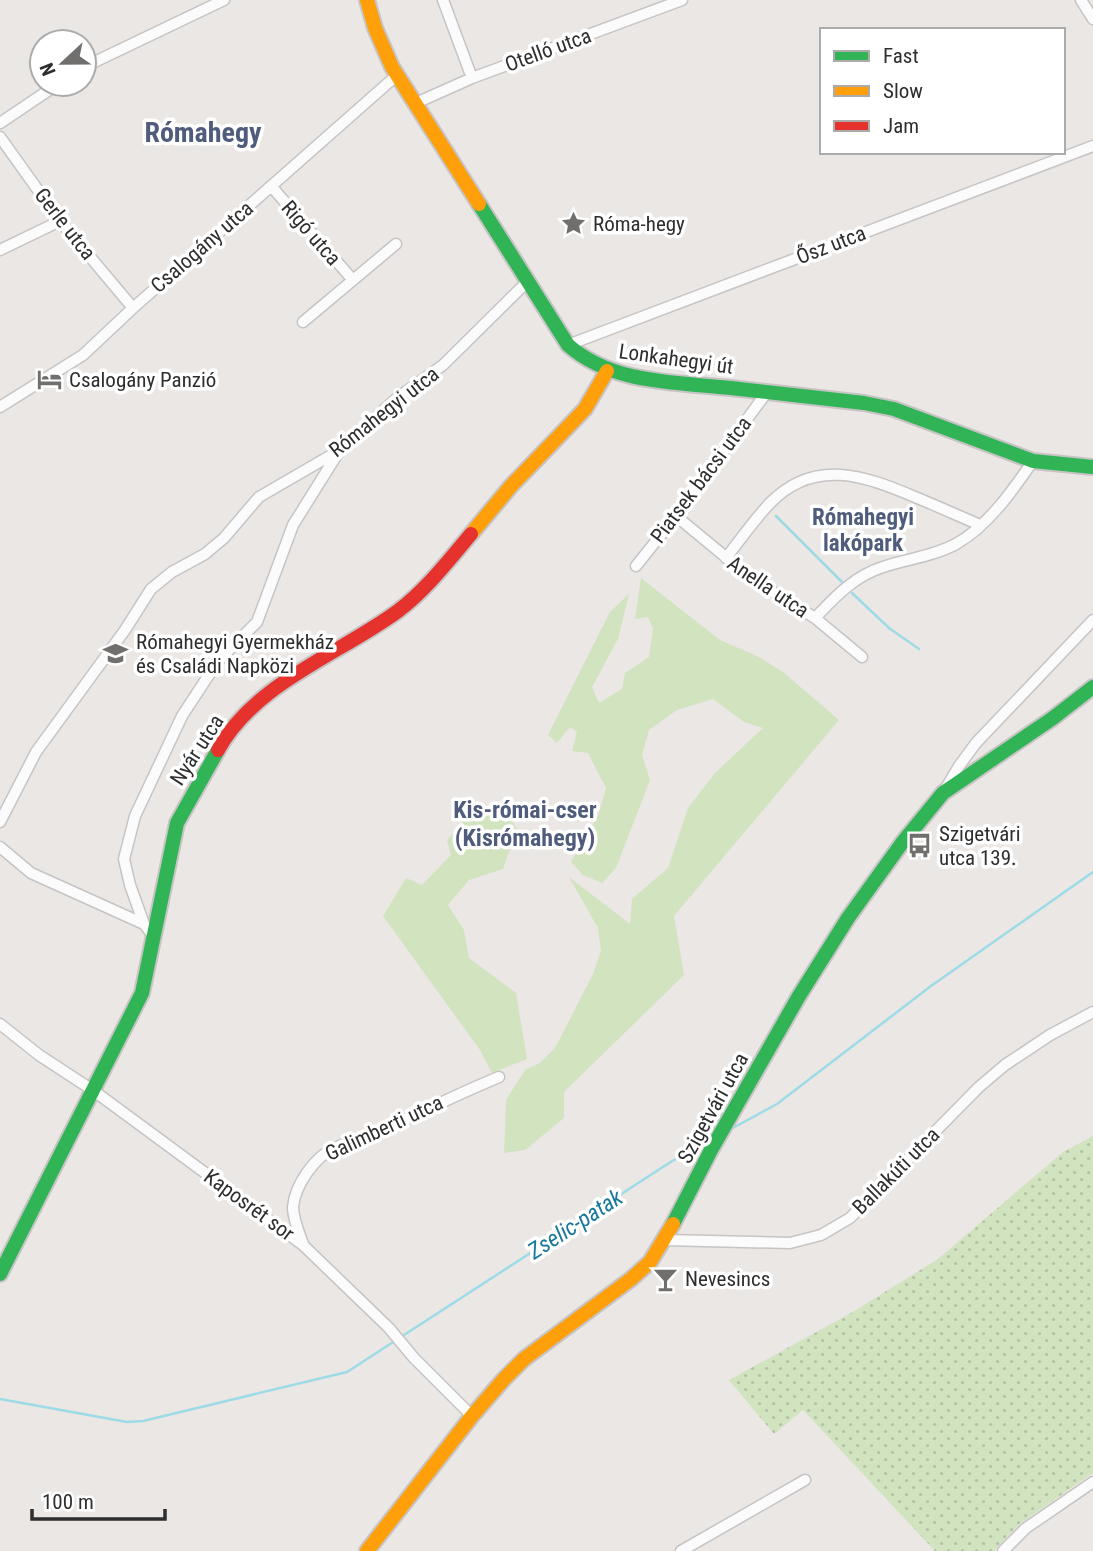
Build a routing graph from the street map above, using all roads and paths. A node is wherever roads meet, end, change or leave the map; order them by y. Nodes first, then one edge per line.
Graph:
1 (224, 0) edge
2 (367, 0) edge
3 (443, 0) edge
4 (682, 0) edge
5 (1081, 0) edge
6 (1093, 19) edge
7 (98, 60) edge
8 (396, 76) junction
9 (472, 78) junction
10 (37, 98) edge
11 (416, 103) junction
12 (0, 123) edge
13 (0, 137) edge
14 (1093, 146) edge
15 (271, 186) junction
16 (60, 221) junction
17 (396, 244) dead end
18 (0, 250) edge
19 (352, 279) junction
20 (528, 281) junction
21 (133, 308) junction
22 (303, 322) dead end
23 (568, 345) junction
24 (607, 371) junction
25 (766, 392) junction
26 (0, 407) edge
27 (340, 450) junction
28 (1033, 461) junction
29 (1093, 467) edge
30 (676, 516) junction
31 (980, 525) junction
32 (726, 558) junction
33 (636, 566) dead end
34 (815, 618) junction
35 (1093, 620) edge
36 (862, 657) dead end
37 (1093, 687) edge
38 (943, 793) junction
39 (0, 822) edge
40 (0, 846) edge
41 (144, 924) junction
42 (155, 938) junction
43 (1093, 1012) edge
44 (0, 1024) edge
45 (499, 1077) dead end
46 (94, 1091) junction
47 (666, 1240) junction
48 (303, 1245) junction
49 (0, 1274) edge
50 (472, 1416) junction
51 (805, 1480) dead end
52 (1093, 1482) edge
53 (367, 1551) edge
54 (681, 1551) edge
55 (1003, 1551) edge

1 - 7 street
2 - 8 street, Lonkahegyi út
3 - 9 street
4 - 9 street, Otelló utca
5 - 6 street
8 - 11 street, Lonkahegyi út
8 - 15 street, Csalogány utca
9 - 11 street, Otelló utca
10 - 12 street
11 - 20 street, Lonkahegyi út
13 - 16 street, Gerle utca
14 - 23 street, Ősz utca
15 - 19 street, Rigó utca
15 - 21 street, Csalogány utca
16 - 18 street
16 - 21 street, Gerle utca
17 - 19 street, Rigó utca
19 - 22 street, Rigó utca
20 - 23 street, Lonkahegyi út
20 - 27 street, Rómahegyi utca
21 - 26 street, Csalogány utca
23 - 24 street, Lonkahegyi út
24 - 25 street, Lonkahegyi út
24 - 42 street, Nyár utca
25 - 28 street, Lonkahegyi út
25 - 30 street, Piatsek bácsi utca
27 - 39 street, Rómahegyi utca
27 - 41 street
28 - 29 street, Lonkahegyi út
28 - 31 street
30 - 32 street, Anella utca
30 - 33 street, Piatsek bácsi utca
31 - 32 street
31 - 34 street
32 - 34 street, Anella utca
34 - 36 street, Anella utca
35 - 38 street
37 - 38 street, Szigetvári utca
38 - 47 street, Szigetvári utca
40 - 41 street
41 - 42 street
42 - 46 street, Nyár utca
43 - 47 street, Ballakúti utca
44 - 46 street, Kaposrét sor
45 - 48 street, Galimberti utca
46 - 48 street, Kaposrét sor
46 - 49 street, Nyár utca
47 - 50 street, Szigetvári utca
48 - 50 street, Kaposrét sor
50 - 53 street, Szigetvári utca
51 - 54 street
52 - 55 street

